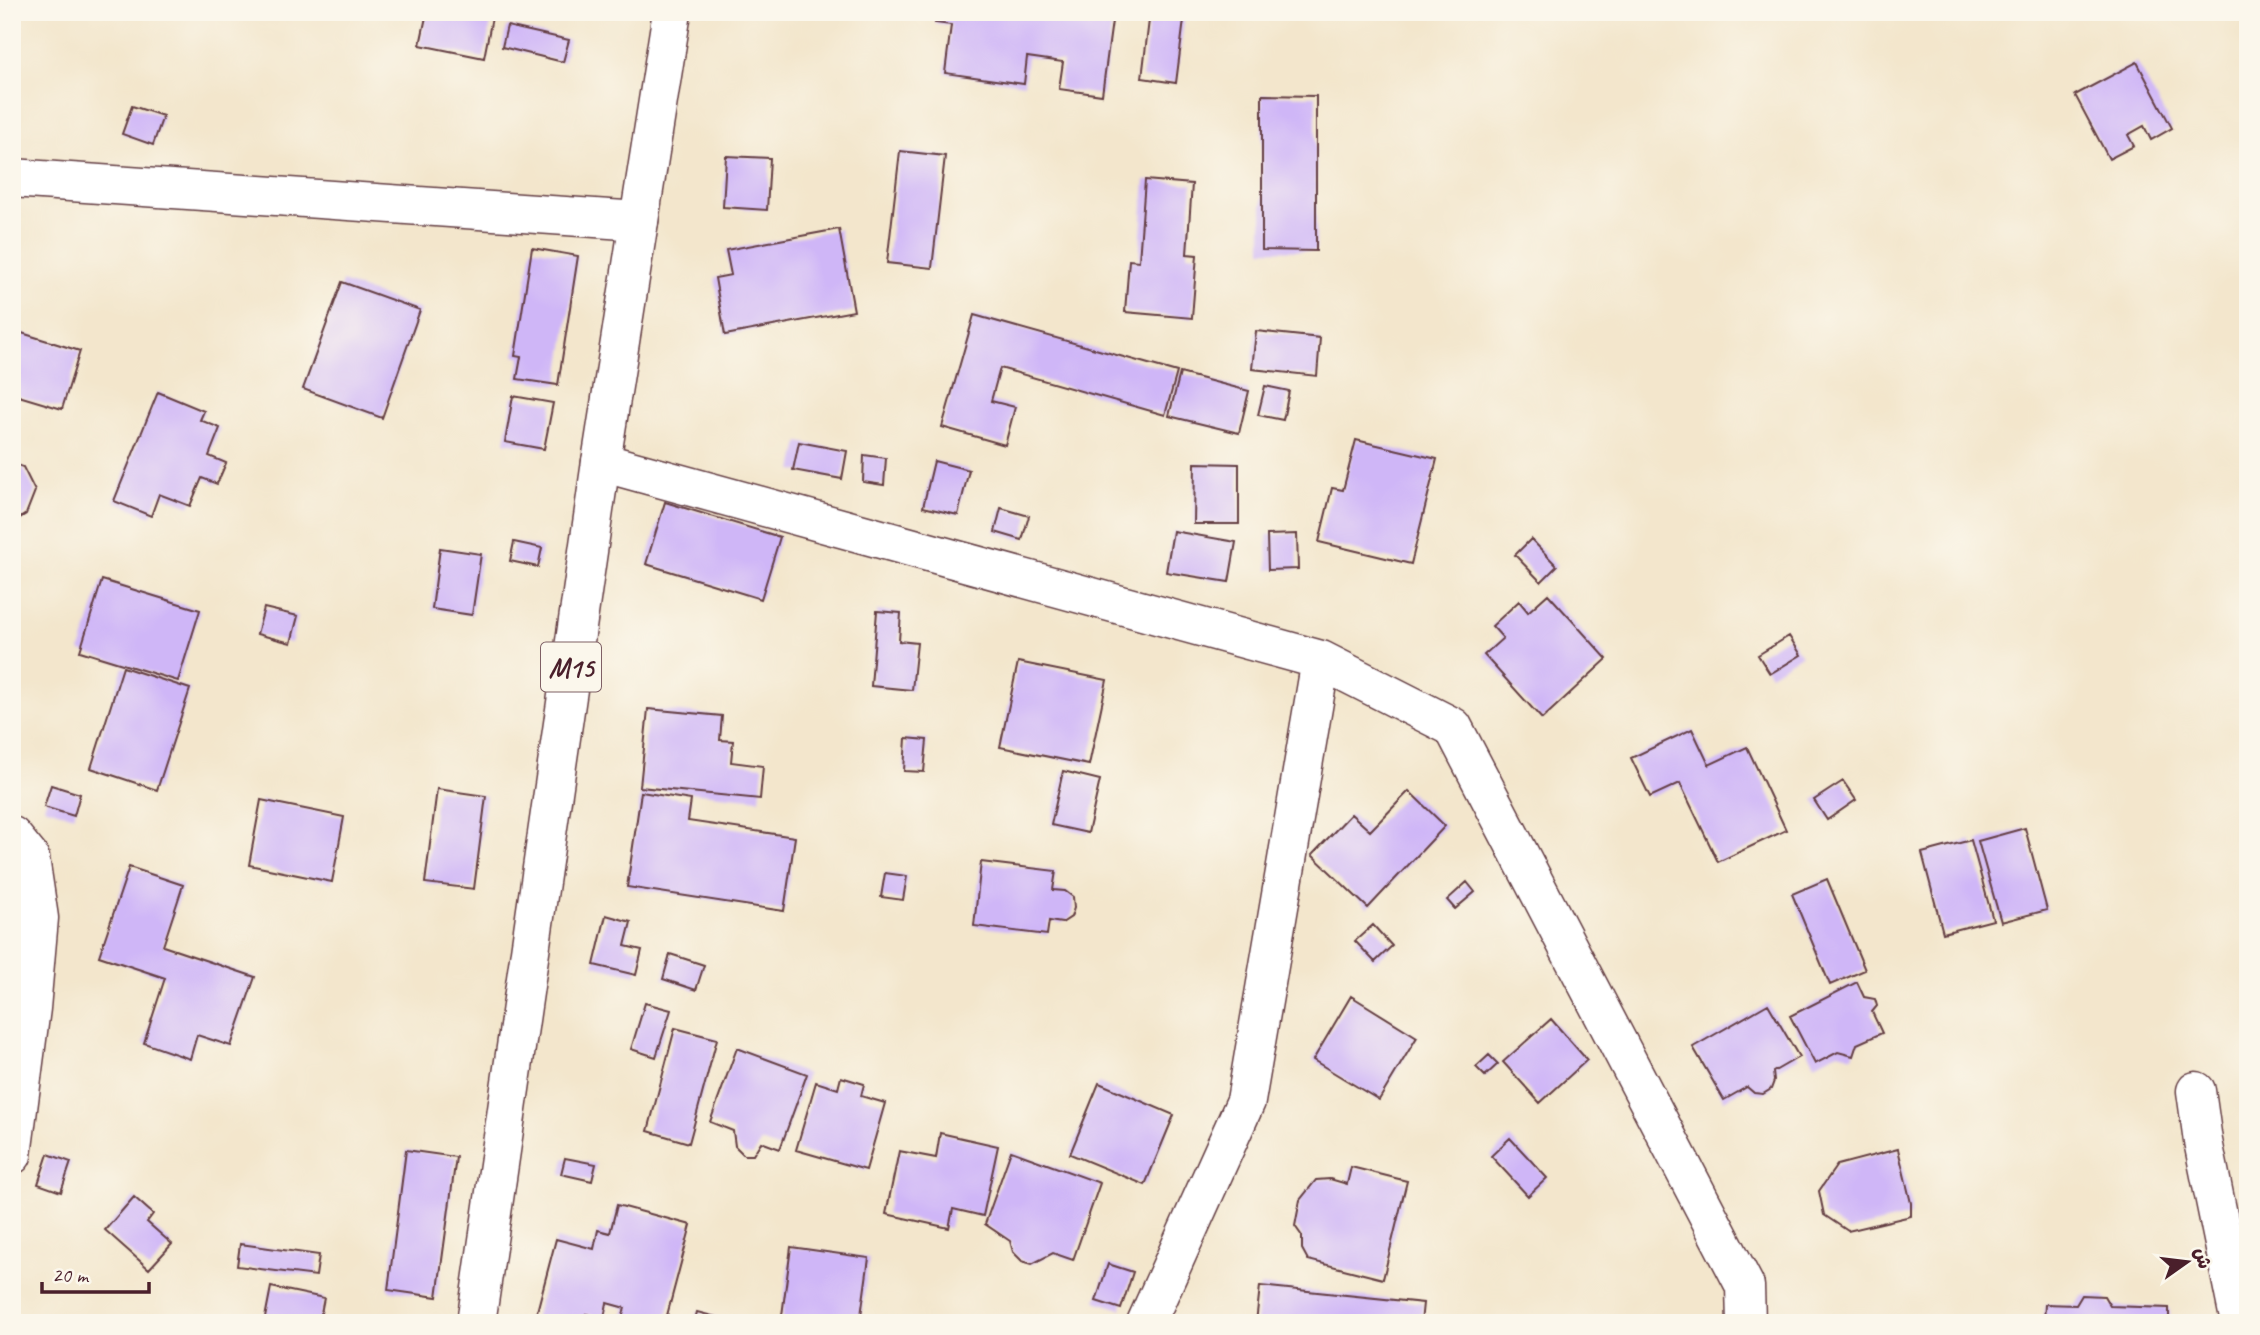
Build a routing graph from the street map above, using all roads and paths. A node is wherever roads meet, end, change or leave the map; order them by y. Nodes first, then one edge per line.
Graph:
1 (672, 12) edge
2 (12, 178) edge
3 (639, 221) junction
4 (601, 462) junction
5 (1321, 660) junction
6 (12, 836) edge
7 (2196, 1091) dead end
8 (12, 1155) edge
9 (476, 1323) edge
10 (1146, 1323) edge
11 (1746, 1323) edge
12 (2240, 1323) edge

1 - 3 main road, M15
2 - 3 main road
3 - 4 main road, M15
4 - 5 main road
4 - 9 main road, M15
5 - 10 main road
5 - 11 main road
6 - 8 main road
7 - 12 main road

